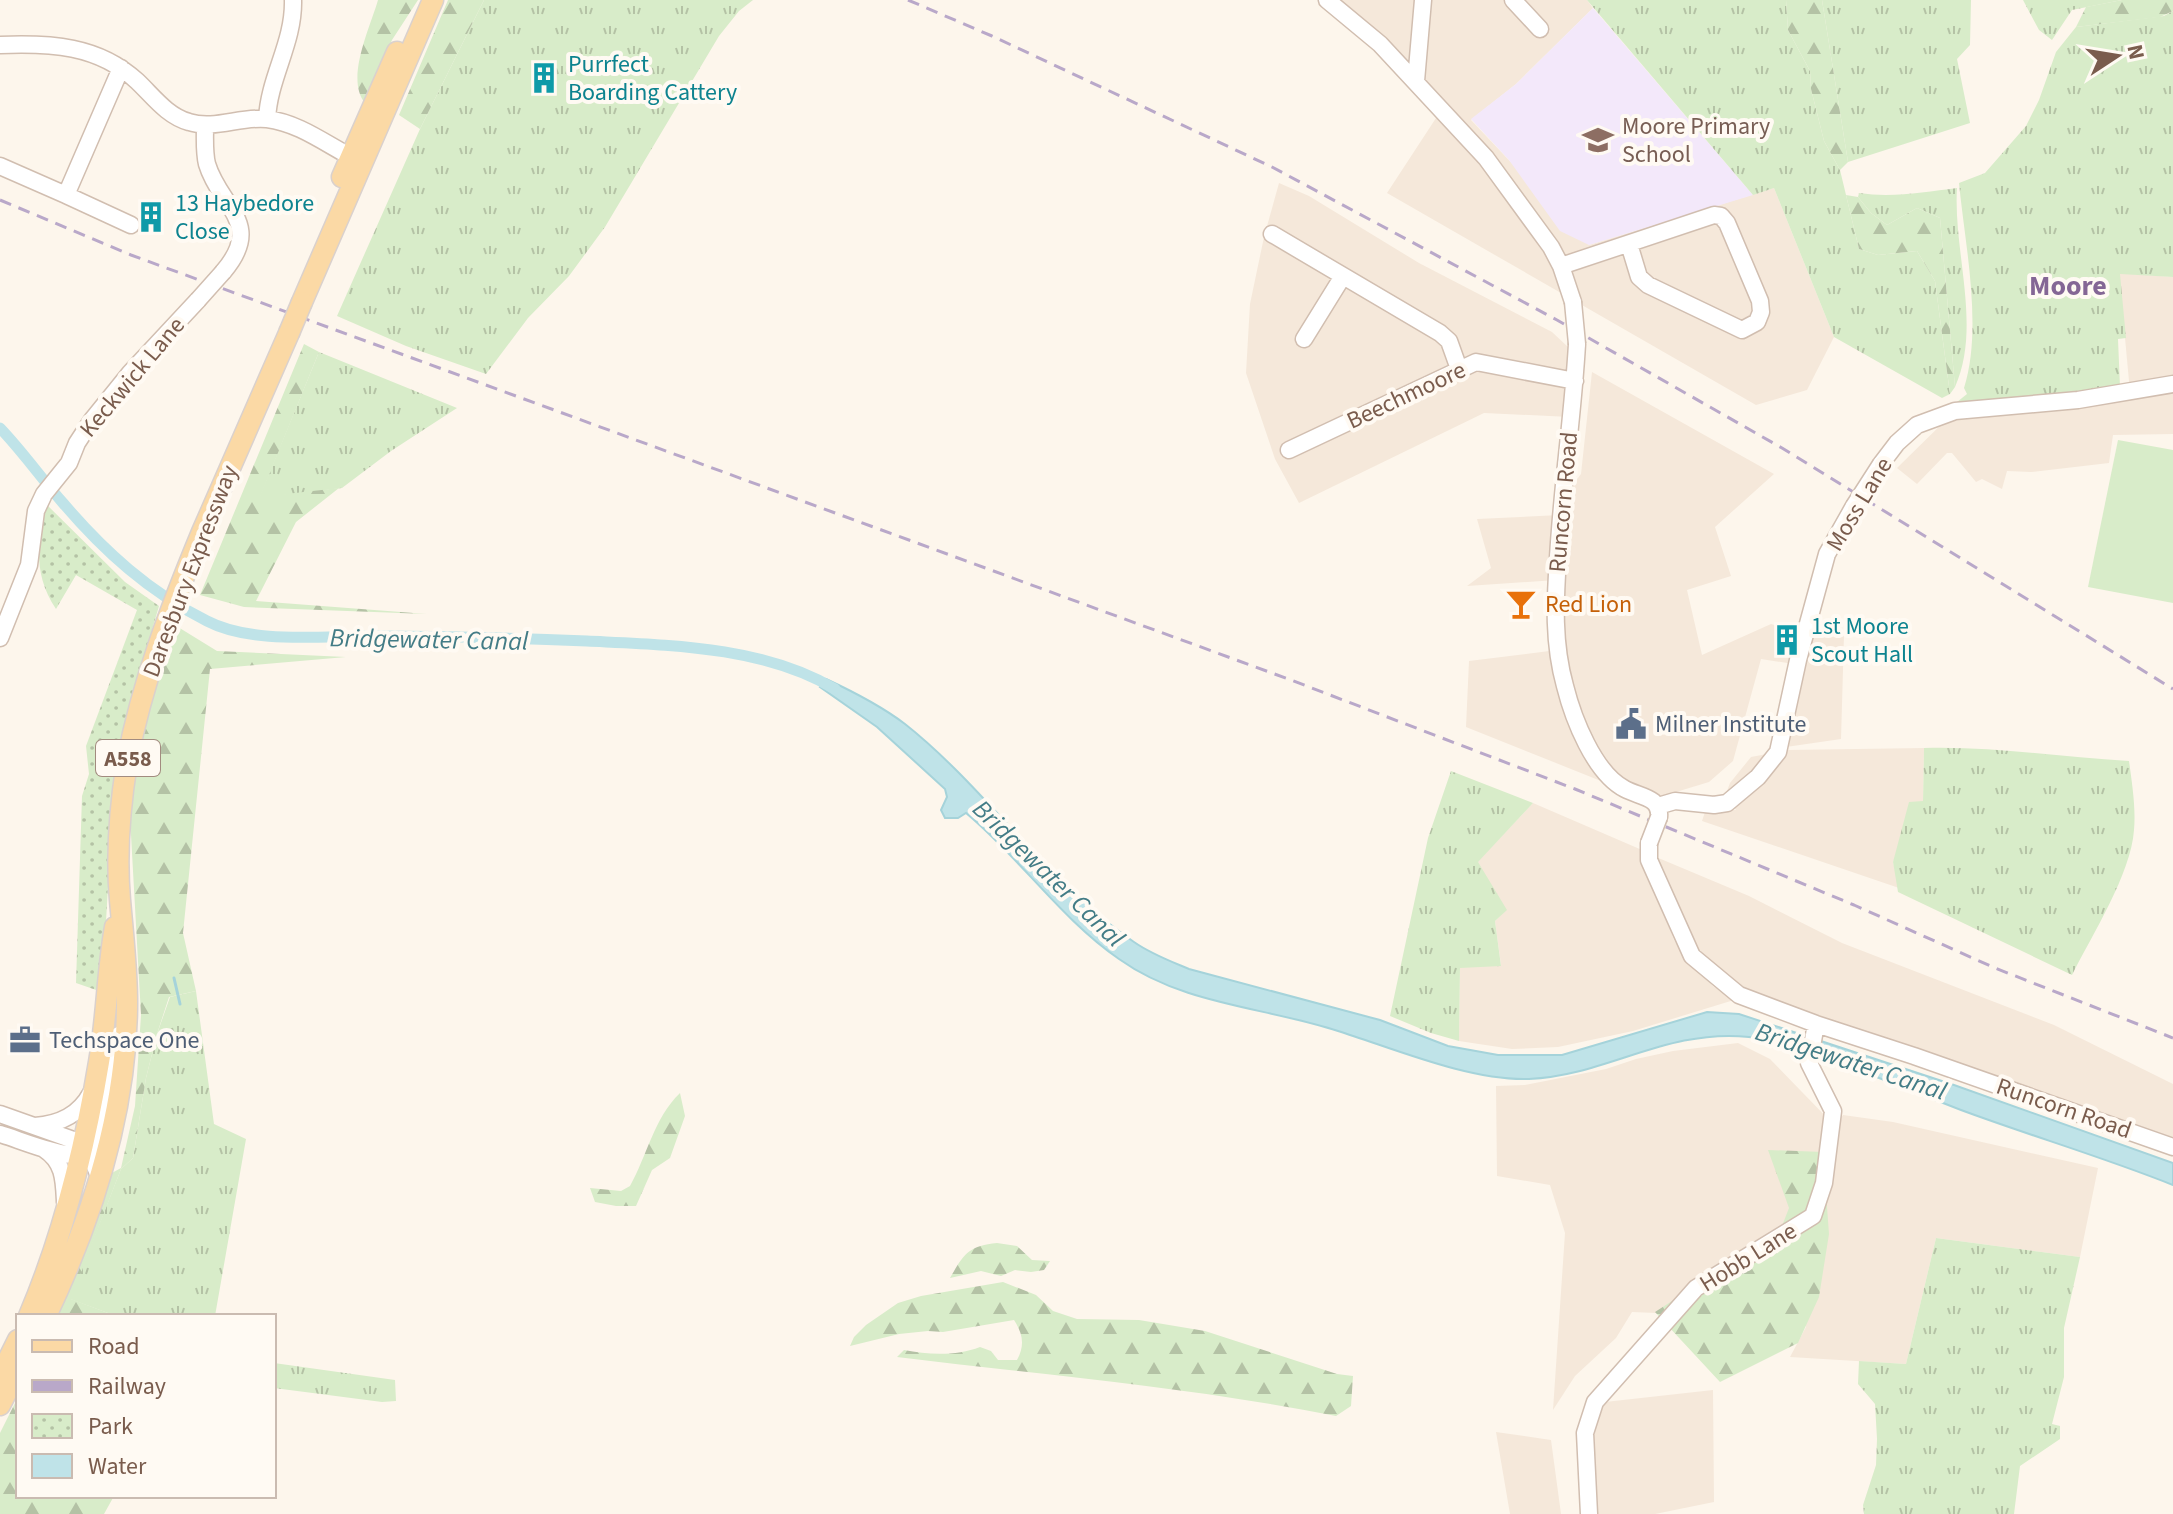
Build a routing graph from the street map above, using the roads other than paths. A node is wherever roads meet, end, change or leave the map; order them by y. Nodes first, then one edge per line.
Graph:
1 (293, 0) edge
2 (425, 0) edge
3 (433, 0) edge
4 (1327, 0) edge
5 (1423, 0) edge
6 (1513, 0) edge
7 (1540, 29) dead end
8 (0, 45) edge
9 (121, 68) junction
10 (1416, 81) junction
11 (380, 106) junction
12 (267, 119) junction
13 (205, 125) junction
14 (356, 160) junction
15 (0, 166) edge
16 (66, 195) junction
17 (131, 225) dead end
18 (1272, 234) dead end
19 (1629, 244) junction
20 (1561, 266) junction
21 (1343, 276) junction
22 (1304, 339) dead end
23 (1459, 369) junction
24 (1575, 381) junction
25 (2173, 384) edge
26 (1289, 450) dead end
27 (0, 638) edge
28 (1658, 812) junction
29 (120, 900) junction
30 (127, 1003) junction
31 (1816, 1028) junction
32 (94, 1088) junction
33 (0, 1114) edge
34 (34, 1126) junction
35 (0, 1134) edge
36 (38, 1146) junction
37 (2173, 1147) edge
38 (84, 1150) junction
39 (99, 1176) junction
40 (65, 1207) junction
41 (30, 1314) edge
42 (47, 1314) edge
43 (16, 1344) edge
44 (16, 1374) edge
45 (0, 1376) edge
46 (0, 1405) edge
47 (1589, 1514) edge

1 - 12 street
2 - 11 main road, Daresbury Expressway / A558
3 - 11 main road, Daresbury Expressway / A558
4 - 10 street, Runcorn Road
5 - 10 street
6 - 7 street
8 - 9 street
9 - 13 street
9 - 16 street
10 - 20 street, Runcorn Road
11 - 14 main road, Daresbury Expressway / A558
12 - 13 street
12 - 14 street
13 - 27 street, Keckwick Lane, bridge
14 - 29 main road, Daresbury Expressway / A558, bridge
15 - 16 street
16 - 17 street
18 - 21 street
19 - 19 street
19 - 20 street
20 - 24 street, Runcorn Road, bridge
21 - 22 street
21 - 23 street
23 - 24 street, Beechmoore
23 - 26 street, Beechmoore
24 - 28 street, Runcorn Road
25 - 28 street, Moss Lane, bridge
28 - 31 street, Runcorn Road, bridge
29 - 30 main road, Daresbury Expressway / A558
29 - 32 main road, Daresbury Expressway / A558
30 - 38 street
30 - 39 main road, Daresbury Expressway / A558
31 - 37 street, Runcorn Road
31 - 47 street, Hobb Lane
32 - 34 street
32 - 38 main road, Daresbury Expressway / A558
33 - 34 street
34 - 38 street
35 - 36 street
36 - 38 street
36 - 40 street
38 - 39 street
38 - 40 main road, Daresbury Expressway / A558
39 - 42 main road, Daresbury Expressway / A558
40 - 41 main road, Daresbury Expressway / A558
43 - 45 main road
44 - 46 main road

